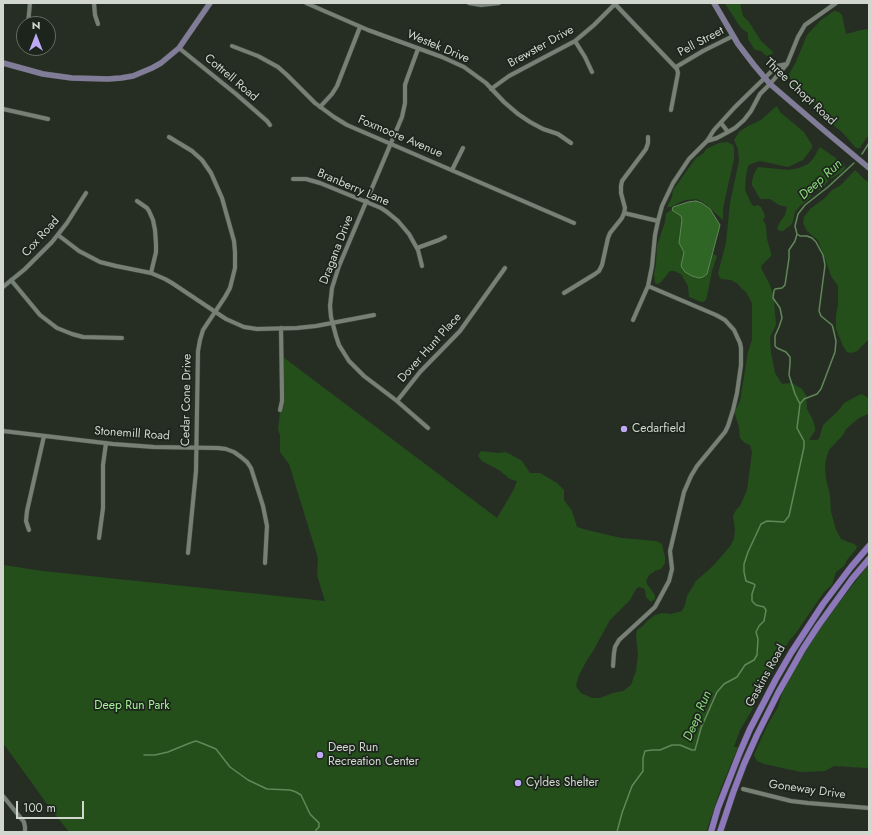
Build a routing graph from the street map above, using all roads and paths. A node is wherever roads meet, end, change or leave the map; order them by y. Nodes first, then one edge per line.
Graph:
1 (30, 3) edge
2 (94, 3) edge
3 (210, 3) edge
4 (306, 3) edge
5 (469, 3) edge
6 (499, 3) edge
7 (714, 3) edge
8 (836, 3) edge
9 (615, 4) edge
10 (29, 16) edge
11 (98, 24) dead end
12 (360, 27) junction
13 (733, 36) junction
14 (574, 41) junction
15 (232, 46) dead end
16 (179, 48) junction
17 (418, 48) junction
18 (3, 63) edge
19 (787, 64) junction
20 (676, 67) junction
21 (592, 72) dead end
22 (765, 78) junction
23 (770, 84) junction
24 (491, 89) junction
25 (320, 107) junction
26 (3, 109) edge
27 (671, 110) dead end
28 (48, 119) dead end
29 (721, 123) junction
30 (270, 125) dead end
31 (728, 132) junction
32 (169, 137) dead end
33 (648, 137) dead end
34 (707, 141) junction
35 (571, 143) dead end
36 (391, 144) junction
37 (462, 148) dead end
38 (869, 168) edge
39 (452, 170) junction
40 (293, 179) dead end
41 (86, 194) dead end
42 (137, 201) dead end
43 (366, 202) junction
44 (624, 213) junction
45 (658, 221) junction
46 (574, 223) dead end
47 (58, 235) junction
48 (445, 237) dead end
49 (417, 248) junction
50 (422, 266) dead end
51 (505, 268) dead end
52 (151, 273) junction
53 (11, 280) junction
54 (648, 286) junction
55 (3, 287) edge
56 (564, 293) dead end
57 (215, 312) junction
58 (374, 315) dead end
59 (633, 320) dead end
60 (332, 323) junction
61 (281, 328) junction
62 (122, 338) dead end
63 (397, 401) junction
64 (280, 410) dead end
65 (428, 428) dead end
66 (3, 431) edge
67 (44, 436) junction
68 (106, 443) junction
69 (197, 448) junction
70 (29, 530) dead end
71 (99, 538) dead end
72 (869, 546) edge
73 (188, 553) dead end
74 (869, 559) edge
75 (265, 563) dead end
76 (613, 666) dead end
77 (742, 789) dead end
78 (3, 796) edge
79 (869, 808) edge
80 (25, 832) edge
81 (711, 832) edge
82 (720, 832) edge

1 - 10 street
2 - 11 street
3 - 16 main road
4 - 12 street, Westek Drive
5 - 6 street
7 - 13 main road, Three Chopt Road
8 - 19 street
9 - 14 street, Brewster Drive
9 - 20 street
12 - 17 street, Westek Drive
12 - 25 street
13 - 20 street, Pell Street
13 - 22 main road, Three Chopt Road
14 - 21 street
14 - 24 street, Brewster Drive
15 - 25 street, Foxmoore Avenue
16 - 18 main road
16 - 30 street, Cottrell Road
17 - 24 street, Westek Drive
17 - 36 street, Dragana Drive
19 - 22 street
19 - 23 street
20 - 27 street, Pell Street
22 - 23 main road, Three Chopt Road
22 - 29 street
23 - 31 street
23 - 38 main road, Three Chopt Road
24 - 35 street, Westek Drive
25 - 36 street, Foxmoore Avenue
26 - 28 street
29 - 31 street
29 - 34 street
31 - 34 street
32 - 57 street, Cedar Cone Drive
33 - 44 street
34 - 45 street
36 - 39 street, Foxmoore Avenue
36 - 43 street, Dragana Drive
37 - 39 street
39 - 46 street, Foxmoore Avenue
40 - 43 street, Branberry Lane
41 - 47 street, Cox Road
42 - 52 street
43 - 49 street, Branberry Lane
43 - 60 street, Dragana Drive
44 - 45 street
44 - 56 street
45 - 54 street
47 - 52 street
47 - 53 street, Cox Road
48 - 49 street
49 - 50 street, Branberry Lane
51 - 63 street, Dover Hunt Place
52 - 57 street
53 - 55 street, Cox Road
53 - 62 street
54 - 59 street
54 - 76 street
57 - 61 street
57 - 69 street, Cedar Cone Drive
58 - 60 street
60 - 61 street
60 - 63 street, Dragana Drive
61 - 64 street
63 - 65 street, Dragana Drive
66 - 67 street, Stonemill Road
67 - 68 street, Stonemill Road
67 - 70 street
68 - 69 street, Stonemill Road
68 - 71 street
69 - 73 street, Cedar Cone Drive
69 - 75 street, Stonemill Road
72 - 81 main road, Gaskins Road
74 - 82 main road, Gaskins Road
77 - 79 street, Goneway Drive
78 - 80 street

